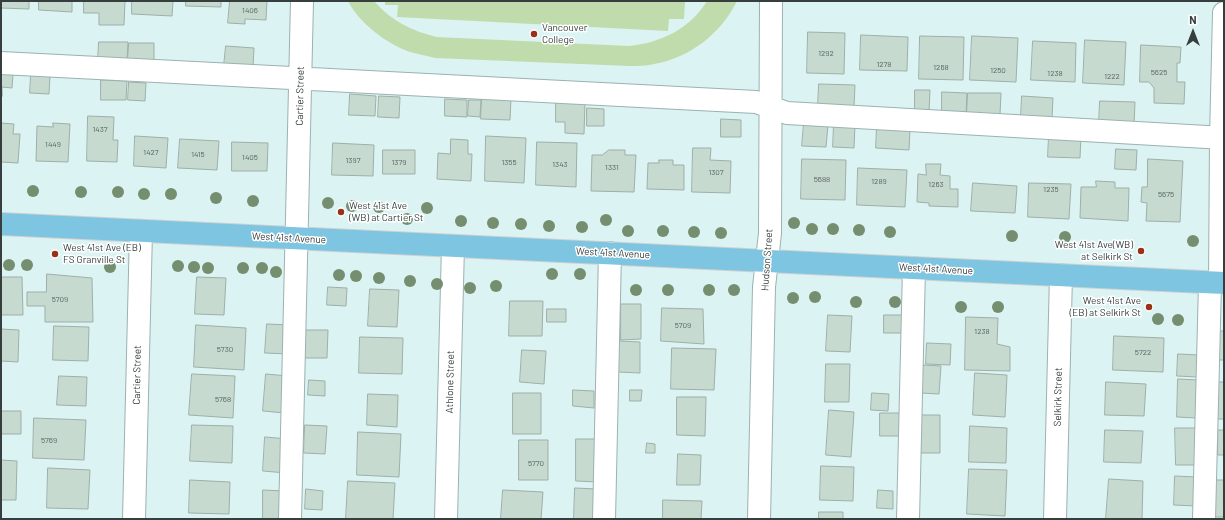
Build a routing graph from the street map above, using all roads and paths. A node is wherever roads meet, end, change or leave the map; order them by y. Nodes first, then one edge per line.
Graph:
1 (302, 1) edge
2 (771, 1) edge
3 (1224, 13) edge
4 (1, 63) edge
5 (300, 79) junction
6 (771, 107) junction
7 (1222, 138) edge
8 (1, 224) edge
9 (141, 231) junction
10 (296, 238) junction
11 (453, 246) junction
12 (610, 253) junction
13 (767, 261) junction
14 (914, 268) junction
15 (1061, 275) junction
16 (1218, 283) edge
17 (134, 519) edge
18 (290, 519) edge
19 (446, 519) edge
20 (604, 519) edge
21 (759, 519) edge
22 (908, 519) edge
23 (1055, 519) edge
24 (1204, 519) edge

1 - 5 street, Cartier Street
2 - 6 street, Hudson Street
3 - 7 street
4 - 5 street
5 - 6 street
5 - 10 street, Cartier Street
6 - 7 street
6 - 13 street, Hudson Street
7 - 16 street
8 - 9 main road, West 41st Avenue
9 - 10 main road, West 41st Avenue
9 - 17 street, Cartier Street
10 - 11 main road, West 41st Avenue
10 - 18 street, Cartier Street
11 - 12 main road, West 41st Avenue
11 - 19 street, Athlone Street
12 - 13 main road, West 41st Avenue
12 - 20 street
13 - 14 main road, West 41st Avenue
13 - 21 street, Hudson Street
14 - 15 main road, West 41st Avenue
14 - 22 street
15 - 16 main road, West 41st Avenue
15 - 23 street, Selkirk Street
16 - 24 street

